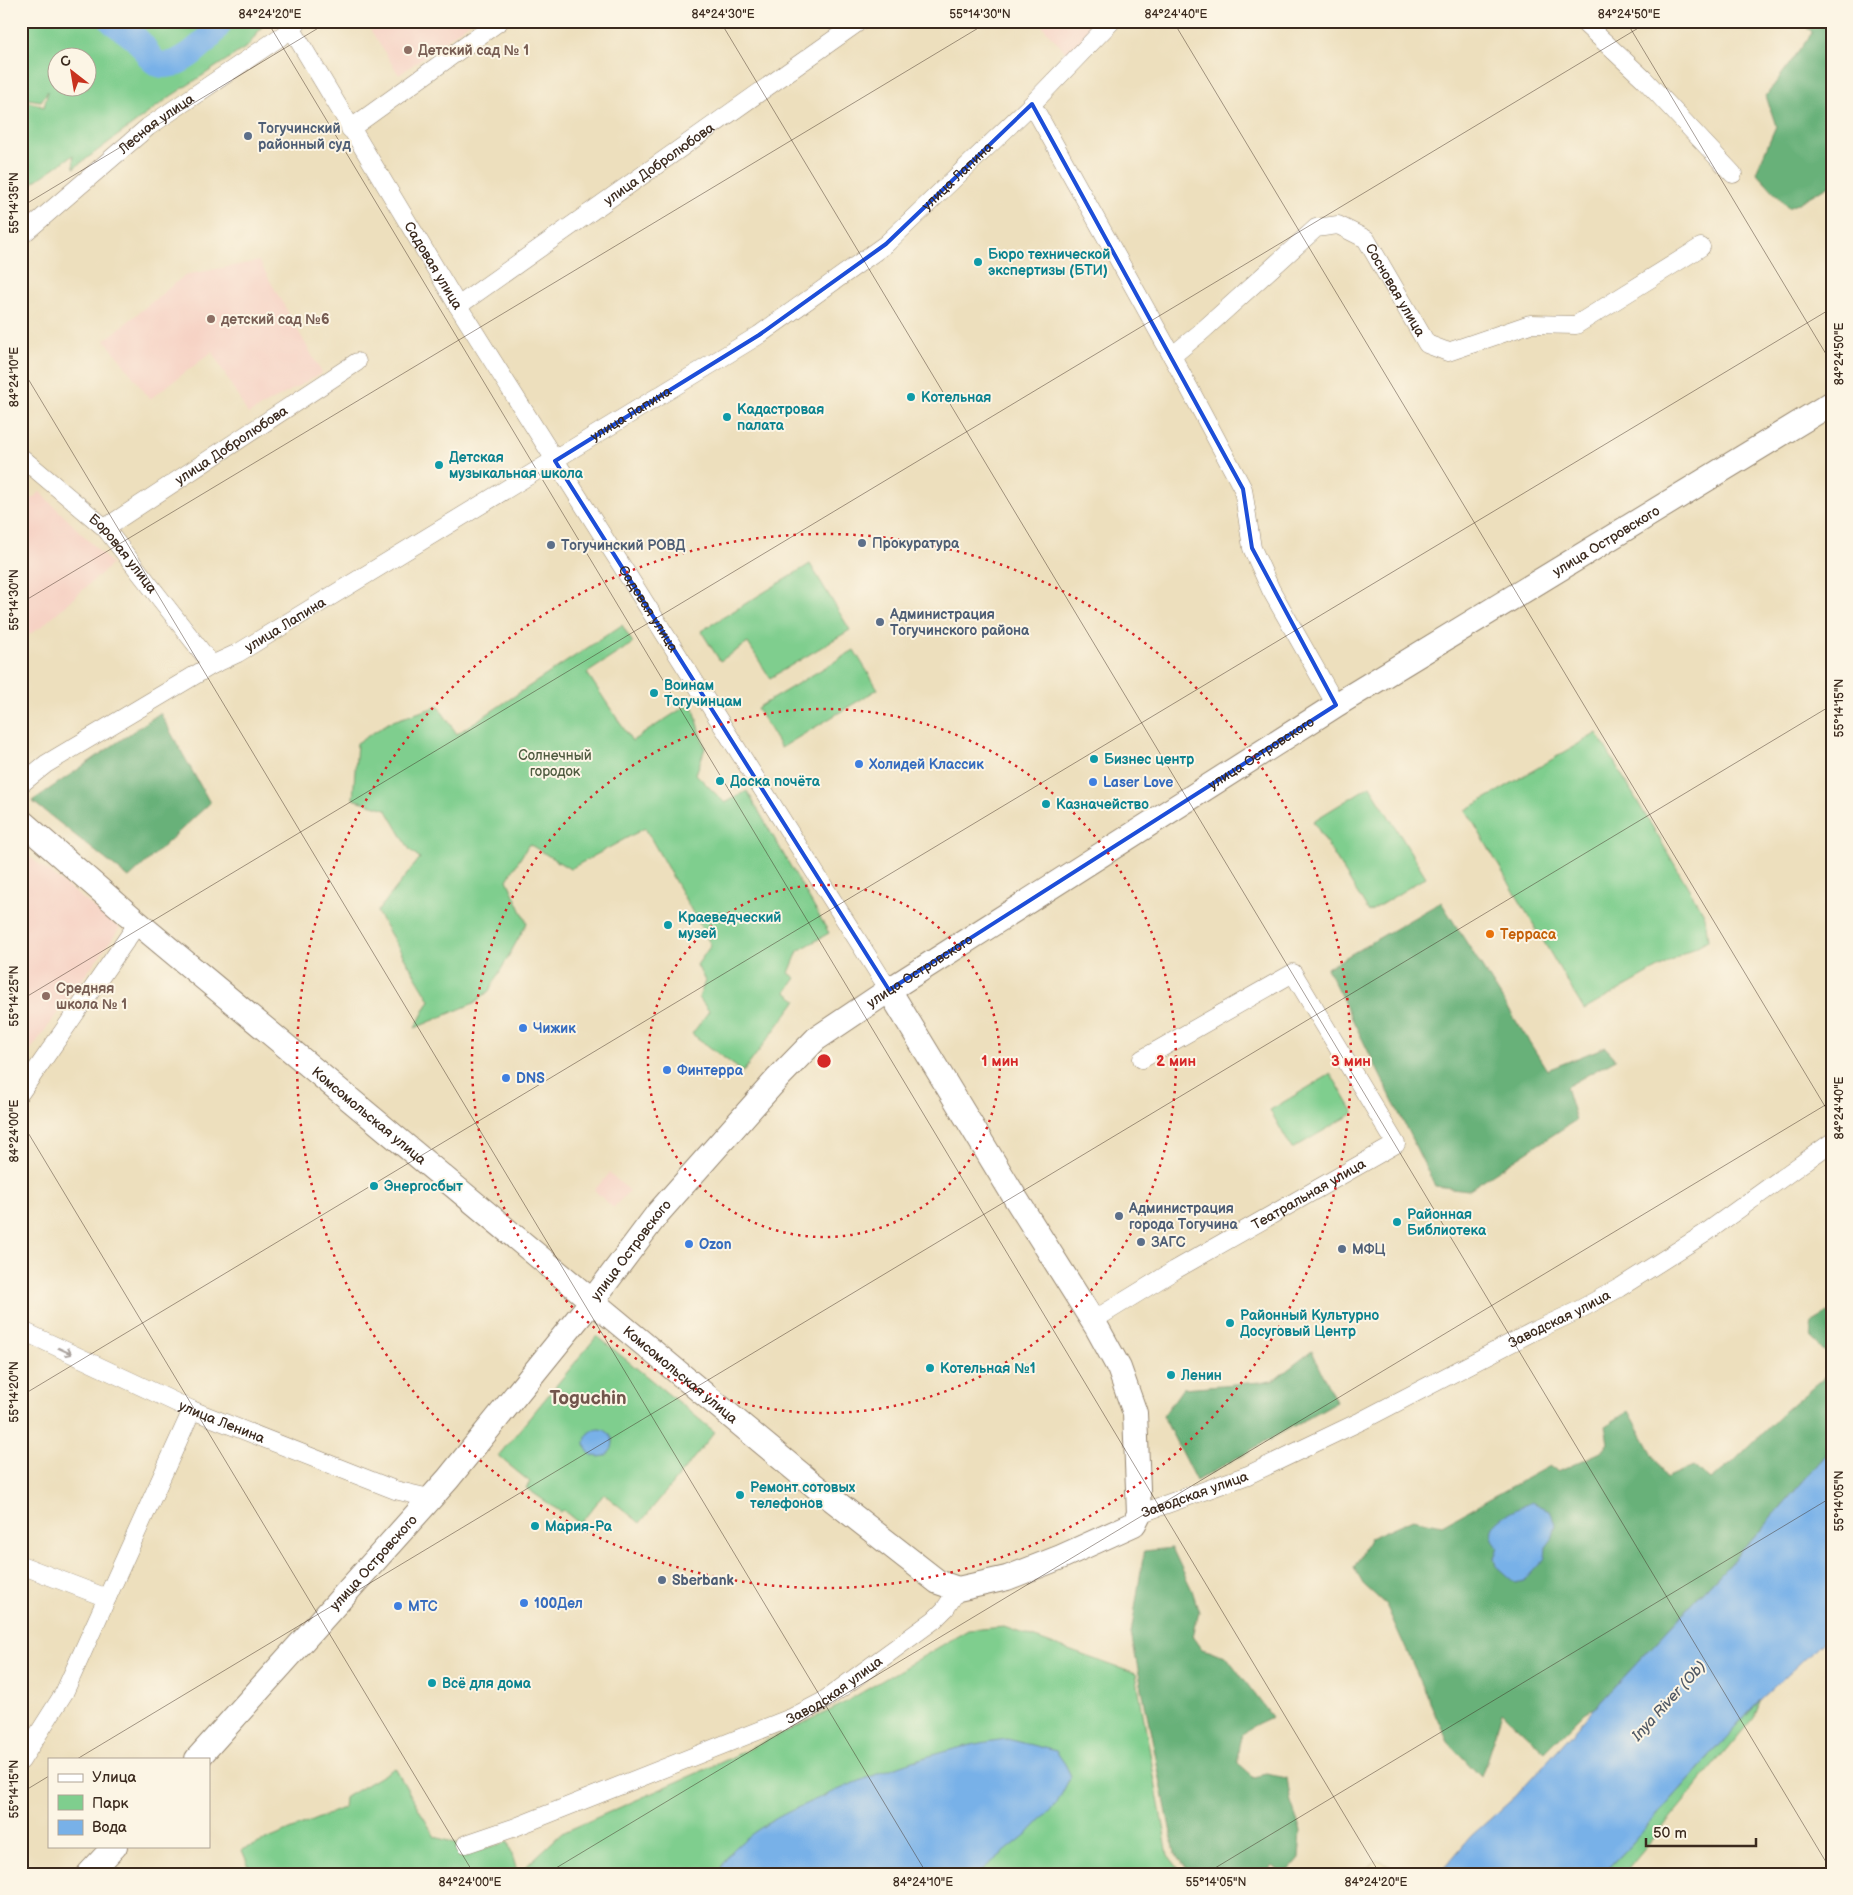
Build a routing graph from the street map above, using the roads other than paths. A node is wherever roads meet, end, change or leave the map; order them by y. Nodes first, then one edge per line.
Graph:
1 (500, 21) edge
2 (860, 21) edge
3 (1112, 21) edge
4 (1582, 21) edge
5 (293, 24) edge
6 (1032, 104) junction
7 (350, 129) junction
8 (1733, 174) dead end
9 (21, 236) edge
10 (1701, 247) dead end
11 (458, 306) junction
12 (1172, 356) junction
13 (357, 362) dead end
14 (1832, 403) edge
15 (21, 457) edge
16 (555, 461) junction
17 (105, 528) junction
18 (212, 665) junction
19 (1336, 705) junction
20 (21, 784) edge
21 (21, 821) edge
22 (138, 923) junction
23 (889, 990) junction
24 (1142, 1059) dead end
25 (21, 1092) edge
26 (1832, 1142) edge
27 (592, 1301) junction
28 (1092, 1321) junction
29 (21, 1330) edge
30 (192, 1410) junction
31 (428, 1498) junction
32 (1139, 1514) junction
33 (21, 1565) edge
34 (958, 1589) junction
35 (107, 1598) junction
36 (198, 1758) edge
37 (21, 1761) edge
38 (466, 1844) dead end
39 (113, 1848) edge
40 (89, 1874) edge

1 - 7 street
2 - 11 street, улица Добролюбова
3 - 6 street, улица Лапина
4 - 8 street
5 - 7 street, Садовая улица
5 - 9 street, Лесная улица
6 - 12 street
6 - 16 street, улица Лапина
7 - 11 street, Садовая улица
10 - 12 street, Сосновая улица
11 - 16 street, Садовая улица
12 - 19 street
13 - 17 street, улица Добролюбова
14 - 19 street, улица Островского
15 - 17 street, Боровая улица
16 - 18 street, улица Лапина
16 - 23 street, Садовая улица
17 - 18 street, Боровая улица
18 - 20 street, улица Лапина
19 - 23 street, улица Островского
21 - 22 street, Комсомольская улица
22 - 25 street
22 - 27 street, Комсомольская улица
23 - 27 street, улица Островского
23 - 28 street
24 - 28 street, Театральная улица
26 - 32 street, Заводская улица
27 - 31 street, улица Островского
27 - 34 street, Комсомольская улица
28 - 32 street
29 -> 30 street, улица Ленина
30 - 31 street, улица Ленина
30 - 35 street
31 - 36 street, улица Островского
32 - 34 street, Заводская улица
33 - 35 street
34 - 38 street, Заводская улица
35 - 37 street
39 - 40 street

